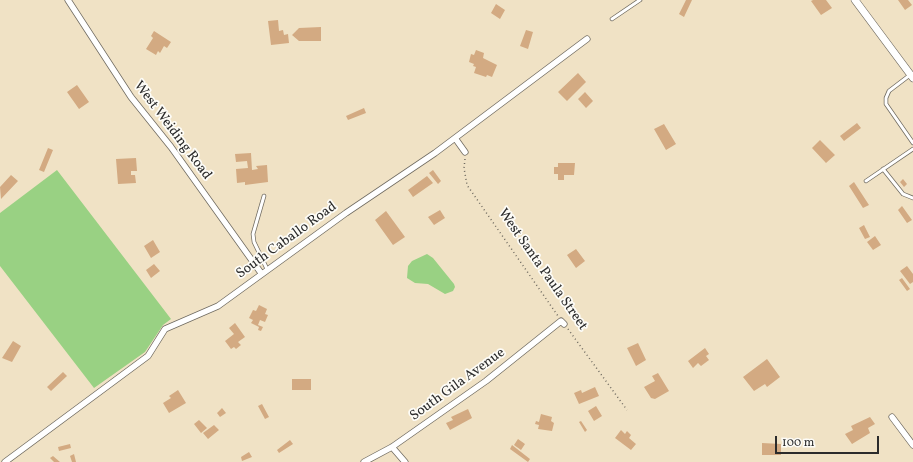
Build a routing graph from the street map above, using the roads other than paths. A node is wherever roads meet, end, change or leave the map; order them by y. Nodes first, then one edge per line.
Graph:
1 (68, 0) edge
2 (640, 0) edge
3 (855, 0) edge
4 (612, 19) dead end
5 (587, 39) dead end
6 (912, 76) edge
7 (455, 138) junction
8 (913, 143) edge
9 (913, 149) edge
10 (465, 152) road end
11 (883, 169) junction
12 (866, 181) dead end
13 (264, 196) dead end
14 (913, 198) edge
15 (267, 269) junction
16 (261, 274) junction
17 (563, 322) road end
18 (892, 417) dead end
19 (913, 445) edge
20 (392, 447) junction
21 (5, 462) edge
22 (364, 462) edge
23 (405, 462) edge

1 - 16 street, West Weiding Road
2 - 4 lane
3 - 6 street
5 - 7 street, South Caballo Road
6 - 8 lane
7 - 10 street
7 - 15 street, South Caballo Road
9 - 11 lane
11 - 12 lane
11 - 14 lane
13 - 15 lane
15 - 16 street, South Caballo Road
16 - 21 street, South Caballo Road
17 - 20 street, South Gila Avenue
18 - 19 street
20 - 22 street, South Gila Avenue
20 - 23 street

